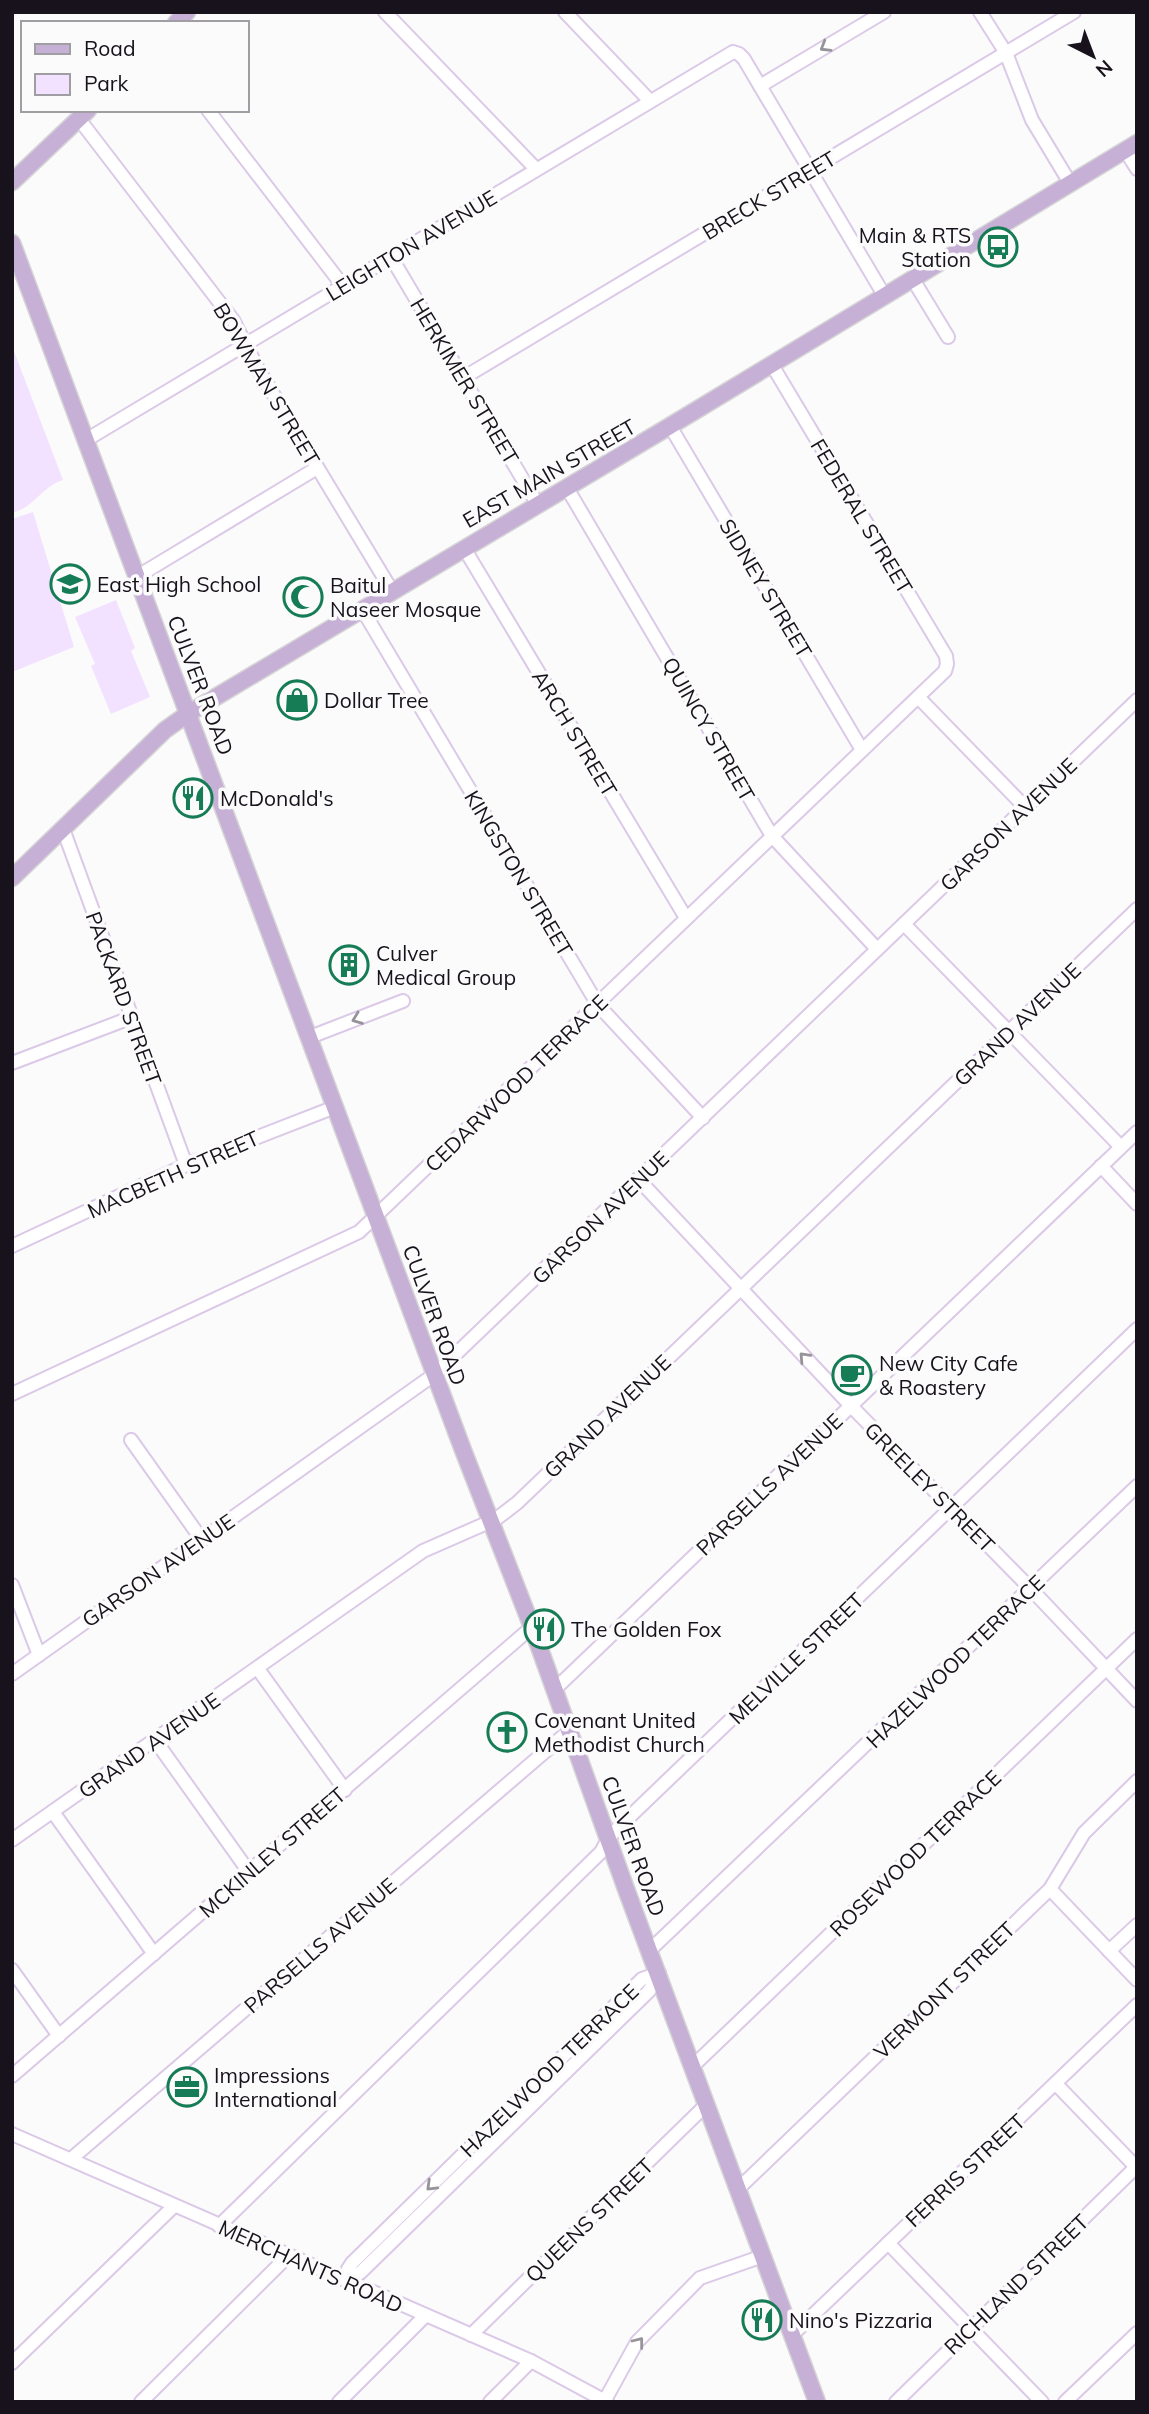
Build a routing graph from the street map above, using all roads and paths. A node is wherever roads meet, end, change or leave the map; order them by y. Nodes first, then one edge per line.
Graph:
1 (385, 12) edge
2 (565, 12) edge
3 (884, 12) edge
4 (980, 12) edge
5 (1074, 12) edge
6 (1006, 53) junction
7 (760, 86) junction
8 (650, 101) junction
9 (210, 112) edge
10 (83, 115) edge
11 (1131, 147) edge
12 (536, 169) junction
13 (1137, 169) edge
14 (809, 171) junction
15 (12, 182) edge
16 (1070, 183) junction
17 (12, 243) edge
18 (391, 257) junction
19 (912, 278) junction
20 (343, 286) junction
21 (884, 295) junction
22 (948, 337) dead end
23 (246, 344) junction
24 (772, 365) junction
25 (463, 378) junction
26 (670, 426) junction
27 (86, 440) junction
28 (317, 468) junction
29 (567, 488) junction
30 (538, 505) junction
31 (464, 548) junction
32 (138, 576) junction
33 (392, 591) junction
34 (362, 609) junction
35 (947, 668) joint
36 (918, 697) junction
37 (1137, 700) edge
38 (189, 713) junction
39 (862, 750) junction
40 (1025, 807) junction
41 (63, 829) junction
42 (772, 836) junction
43 (12, 878) edge
44 (1137, 909) edge
45 (686, 918) junction
46 (904, 924) junction
47 (877, 949) junction
48 (403, 1001) dead end
49 (598, 1005) junction
50 (130, 1018) junction
51 (1009, 1032) junction
52 (310, 1037) junction
53 (12, 1063) edge
54 (335, 1107) junction
55 (703, 1118) junction
56 (1137, 1132) edge
57 (1121, 1147) junction
58 (186, 1166) junction
59 (1101, 1166) junction
60 (638, 1179) junction
61 (1137, 1203) edge
62 (377, 1217) junction
63 (12, 1246) edge
64 (740, 1289) junction
65 (1137, 1329) edge
66 (435, 1374) junction
67 (12, 1394) edge
68 (851, 1406) junction
69 (131, 1440) dead end
70 (1137, 1486) edge
71 (950, 1508) junction
72 (490, 1522) junction
73 (202, 1539) junction
74 (12, 1585) edge
75 (1031, 1589) junction
76 (532, 1627) junction
77 (1137, 1639) edge
78 (39, 1655) junction
79 (258, 1669) junction
80 (1106, 1669) junction
81 (12, 1674) edge
82 (554, 1690) junction
83 (1137, 1701) edge
84 (569, 1731) junction
85 (155, 1740) junction
86 (1137, 1780) edge
87 (345, 1790) junction
88 (53, 1812) junction
89 (608, 1839) junction
90 (12, 1840) edge
91 (249, 1872) junction
92 (1050, 1889) junction
93 (1137, 1925) edge
94 (650, 1950) junction
95 (1109, 1951) junction
96 (154, 1954) junction
97 (12, 1970) edge
98 (659, 1973) junction
99 (1137, 1980) edge
100 (1137, 2005) edge
101 (59, 2036) junction
102 (693, 2066) junction
103 (12, 2076) edge
104 (1056, 2084) junction
105 (707, 2104) junction
106 (12, 2134) edge
107 (71, 2159) junction
108 (1137, 2167) edge
109 (738, 2189) junction
110 (174, 2206) junction
111 (219, 2225) junction
112 (888, 2243) junction
113 (288, 2256) junction
114 (762, 2256) junction
115 (346, 2281) junction
116 (425, 2316) junction
117 (971, 2329) junction
118 (1137, 2333) edge
119 (471, 2335) junction
120 (792, 2335) junction
121 (531, 2361) junction
122 (12, 2364) edge
123 (606, 2401) edge
124 (141, 2402) edge
125 (339, 2402) edge
126 (490, 2402) edge
127 (817, 2402) edge
128 (896, 2402) edge
129 (1042, 2402) edge
130 (1065, 2402) edge

1 - 12 street
2 - 8 street
3 -> 7 street
4 - 6 street
5 - 6 street, BRECK STREET
6 - 14 street, BRECK STREET
6 - 16 street
7 - 8 street, LEIGHTON AVENUE
7 - 14 street
8 - 12 street, LEIGHTON AVENUE
9 - 20 street
10 - 15 main road
10 - 23 street, BOWMAN STREET
11 - 13 street
11 - 16 main road, EAST MAIN STREET
12 - 18 street, LEIGHTON AVENUE
14 - 21 street
14 - 25 street, BRECK STREET
16 - 19 main road, EAST MAIN STREET
17 - 27 main road, CULVER ROAD
18 - 20 street, LEIGHTON AVENUE
18 - 25 street, HERKIMER STREET
19 - 21 main road, EAST MAIN STREET
19 - 22 street
20 - 23 street, LEIGHTON AVENUE
21 - 24 main road, EAST MAIN STREET
23 - 27 street, LEIGHTON AVENUE
23 - 28 street, BOWMAN STREET
24 - 26 main road, EAST MAIN STREET
24 - 35 street, FEDERAL STREET
25 - 30 street, HERKIMER STREET
26 - 29 main road, EAST MAIN STREET
26 - 39 street, SIDNEY STREET
27 - 32 main road, CULVER ROAD
28 - 32 street
28 - 33 street, BOWMAN STREET
29 - 30 main road, EAST MAIN STREET
29 - 42 street, QUINCY STREET
30 - 31 main road, EAST MAIN STREET
31 - 33 main road, EAST MAIN STREET
31 - 45 street, ARCH STREET
32 - 38 main road, CULVER ROAD
33 - 34 main road, EAST MAIN STREET
34 - 38 main road, EAST MAIN STREET
34 - 49 street, KINGSTON STREET
35 - 36 street, CEDARWOOD TERRACE
36 - 39 street, CEDARWOOD TERRACE
36 - 40 street
37 - 40 street, GARSON AVENUE
38 - 41 main road, EAST MAIN STREET
38 - 52 main road, CULVER ROAD
39 - 42 street, CEDARWOOD TERRACE
40 - 46 street, GARSON AVENUE
41 - 43 main road, EAST MAIN STREET
41 - 50 street, PACKARD STREET
42 - 45 street, CEDARWOOD TERRACE
42 - 47 street, QUINCY STREET
44 - 51 street, GRAND AVENUE
45 - 49 street, CEDARWOOD TERRACE
46 - 47 street, GARSON AVENUE
46 - 51 street
47 - 55 street, GARSON AVENUE
48 -> 52 street
49 - 55 street, KINGSTON STREET
49 - 62 street, CEDARWOOD TERRACE
50 - 53 street
50 - 58 street, PACKARD STREET
51 - 57 street
51 - 64 street, GRAND AVENUE
52 - 54 main road, CULVER ROAD
54 - 58 street, MACBETH STREET
54 - 62 main road, CULVER ROAD
55 - 60 street, GARSON AVENUE
56 - 57 street, PARSELLS AVENUE
57 - 59 street, PARSELLS AVENUE
58 - 63 street, MACBETH STREET
59 - 61 street
59 - 68 street, PARSELLS AVENUE
60 - 64 street, GREELEY STREET
60 - 66 street, GARSON AVENUE
62 - 66 main road, CULVER ROAD
62 - 67 street, CEDARWOOD TERRACE
68 -> 64 street, GREELEY STREET
64 - 72 street, GRAND AVENUE
65 - 71 street, MELVILLE STREET
66 - 72 main road, CULVER ROAD
66 - 73 street, GARSON AVENUE
68 - 71 street, GREELEY STREET
68 - 82 street, PARSELLS AVENUE
69 - 73 street
70 - 75 street, HAZELWOOD TERRACE
71 - 75 street, GREELEY STREET
71 - 89 street, MELVILLE STREET
72 - 76 main road, CULVER ROAD
72 - 79 street, GRAND AVENUE
73 - 78 street, GARSON AVENUE
74 - 78 street
75 - 80 street, GREELEY STREET
75 - 94 street, HAZELWOOD TERRACE
76 - 82 main road, CULVER ROAD
76 - 87 street, MCKINLEY STREET
77 - 80 street, ROSEWOOD TERRACE
78 - 81 street, GARSON AVENUE
79 - 85 street, GRAND AVENUE
79 - 87 street
80 - 83 street, GREELEY STREET
80 - 102 street, ROSEWOOD TERRACE
82 - 84 main road, CULVER ROAD
84 - 89 main road, CULVER ROAD
84 - 107 street, PARSELLS AVENUE
85 - 88 street, GRAND AVENUE
85 - 91 street
86 - 92 street, VERMONT STREET
87 - 91 street, MCKINLEY STREET
88 - 90 street, GRAND AVENUE
88 - 96 street
89 - 94 main road, CULVER ROAD
89 - 111 street, MELVILLE STREET
91 - 96 street, MCKINLEY STREET
92 - 95 street
92 - 109 street, VERMONT STREET
93 - 95 street
94 - 98 main road, CULVER ROAD
95 - 99 street
96 - 101 street, MCKINLEY STREET
97 - 101 street
98 - 102 main road, CULVER ROAD
98 - 115 street, HAZELWOOD TERRACE
100 - 104 street, FERRIS STREET
101 - 103 street, MCKINLEY STREET
102 - 105 main road, CULVER ROAD
104 - 108 street
104 - 112 street, FERRIS STREET
105 - 109 main road, CULVER ROAD
105 - 119 street, QUEENS STREET
106 - 107 street, MERCHANTS ROAD
107 - 110 street, MERCHANTS ROAD
108 - 117 street, RICHLAND STREET
109 - 114 main road, CULVER ROAD
110 - 111 street, MERCHANTS ROAD
110 - 122 street
111 - 113 street, MERCHANTS ROAD
112 - 117 street
112 - 120 street, FERRIS STREET
113 - 115 street, MERCHANTS ROAD
113 - 124 street
114 - 120 main road, CULVER ROAD
123 -> 114 street
115 - 116 street, MERCHANTS ROAD
116 - 119 street, MERCHANTS ROAD
116 - 125 street
117 - 128 street, RICHLAND STREET
117 - 129 street
118 - 130 street
119 - 121 street, MERCHANTS ROAD
120 - 127 main road, CULVER ROAD
121 - 123 street, MERCHANTS ROAD
121 - 126 street

